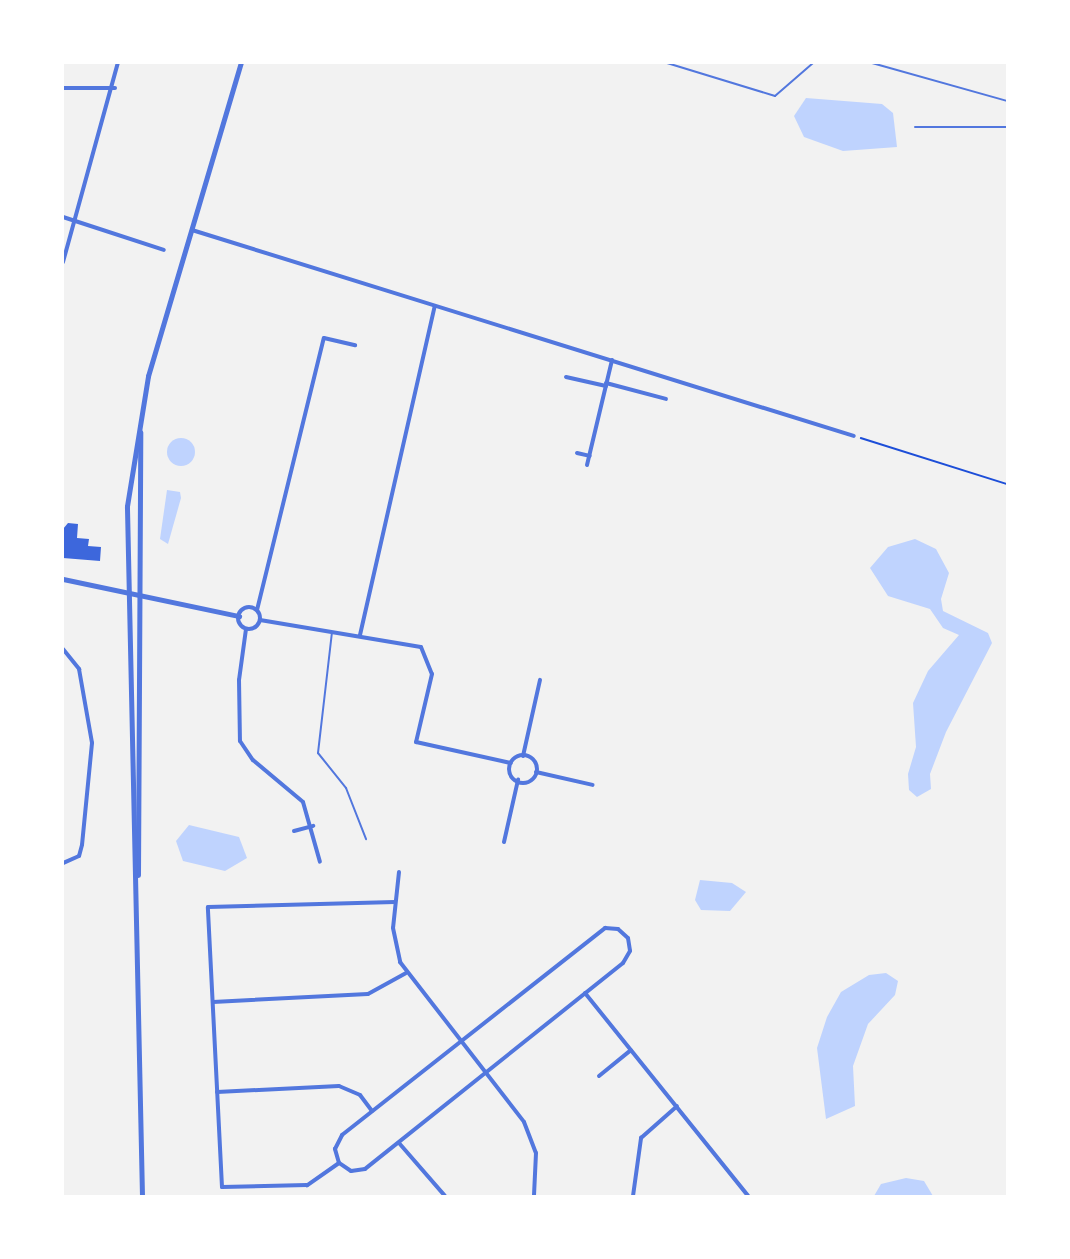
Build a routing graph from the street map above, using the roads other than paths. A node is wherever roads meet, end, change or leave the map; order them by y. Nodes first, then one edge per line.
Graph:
1 (118, 63) edge
2 (241, 63) edge
3 (667, 63) edge
4 (813, 63) edge
5 (872, 63) edge
6 (63, 88) edge
7 (115, 88) junction
8 (1007, 101) edge
9 (915, 127) dead end
10 (1007, 127) edge
11 (63, 217) edge
12 (75, 220) junction
13 (192, 230) junction
14 (164, 250) dead end
15 (63, 262) edge
16 (435, 306) junction
17 (355, 345) dead end
18 (612, 360) junction
19 (566, 377) dead end
20 (606, 384) junction
21 (666, 399) dead end
22 (141, 410) junction
23 (854, 436) road end
24 (577, 453) dead end
25 (590, 456) junction
26 (588, 465) dead end
27 (63, 579) edge
28 (127, 590) junction
29 (139, 593) junction
30 (256, 610) junction
31 (238, 616) junction
32 (260, 620) junction
33 (246, 629) junction
34 (332, 632) junction
35 (360, 636) junction
36 (63, 649) edge
37 (540, 680) dead end
38 (523, 756) junction
39 (512, 763) junction
40 (536, 772) junction
41 (518, 780) junction
42 (593, 785) dead end
43 (314, 826) junction
44 (294, 831) dead end
45 (366, 839) dead end
46 (504, 842) dead end
47 (320, 862) dead end
48 (63, 863) edge
49 (399, 872) dead end
50 (395, 902) junction
51 (136, 916) junction
52 (406, 973) junction
53 (585, 993) junction
54 (213, 1002) junction
55 (459, 1041) junction
56 (631, 1050) junction
57 (485, 1073) junction
58 (598, 1076) dead end
59 (217, 1092) junction
60 (677, 1106) junction
61 (372, 1111) junction
62 (399, 1143) junction
63 (339, 1163) junction
64 (142, 1196) edge
65 (445, 1196) edge
66 (534, 1196) edge
67 (633, 1196) edge
68 (748, 1196) edge

1 - 7 street
2 - 13 street
3 - 4 lane
5 - 8 lane
6 - 7 street
7 - 12 street
9 - 10 lane
11 - 12 street
12 - 14 street
12 - 15 street
13 - 16 street
13 - 22 street
16 - 18 street
16 - 35 street
17 - 30 street
18 - 20 street
18 - 23 street
19 - 20 street
20 - 21 street
20 - 25 street
22 - 28 street
22 - 29 street
24 - 25 street
25 - 26 street
27 - 28 street
28 - 29 street
28 - 51 street
29 - 31 street
29 - 51 street
30 - 31 street
30 - 32 street
31 - 33 street
32 - 33 street
32 - 34 street
33 - 43 street
34 - 35 street
34 - 45 lane
35 - 39 street
36 - 48 street
37 - 38 street
38 - 39 street
38 - 40 street
39 - 41 street
40 - 41 street
40 - 42 street
41 - 46 street
43 - 44 street
43 - 47 street
49 - 50 street
50 - 52 street
50 - 54 street
51 - 64 street
52 - 54 street
52 - 55 street
53 - 55 street
53 - 56 street
53 - 57 street
54 - 59 street
55 - 57 street
55 - 61 street
56 - 58 street
56 - 60 street
57 - 62 street
57 - 66 street
59 - 61 street
59 - 63 street
60 - 67 street
60 - 68 street
61 - 63 street
62 - 63 street
62 - 65 street

